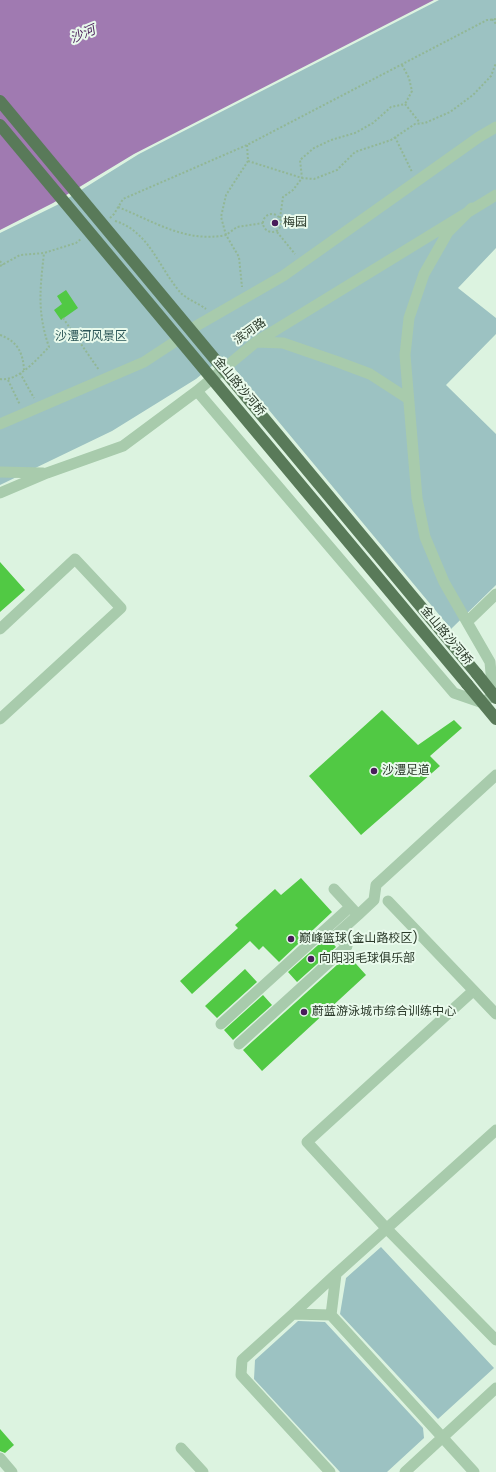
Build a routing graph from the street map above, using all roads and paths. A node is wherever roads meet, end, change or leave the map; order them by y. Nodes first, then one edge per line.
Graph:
1 (492, 19) junction
2 (496, 19) edge
3 (496, 24) edge
4 (496, 63) edge
5 (402, 65) junction
6 (494, 70) edge
7 (0, 101) edge
8 (405, 104) junction
9 (420, 123) junction
10 (0, 125) edge
11 (496, 127) edge
12 (395, 137) junction
13 (248, 145) junction
14 (248, 161) junction
15 (302, 178) junction
16 (417, 182) junction
17 (496, 187) edge
18 (491, 197) edge
19 (118, 207) junction
20 (472, 208) junction
21 (280, 218) junction
22 (263, 224) junction
23 (277, 232) junction
24 (226, 235) junction
25 (82, 238) dead end
26 (44, 253) junction
27 (0, 261) edge
28 (302, 263) junction
29 (1, 266) edge
30 (247, 297) junction
31 (213, 317) junction
32 (63, 318) dead end
33 (191, 329) junction
34 (0, 335) edge
35 (179, 339) junction
36 (256, 342) junction
37 (24, 370) junction
38 (20, 373) junction
39 (0, 379) edge
40 (104, 379) junction
41 (8, 380) junction
42 (197, 391) junction
43 (407, 398) junction
44 (39, 407) junction
45 (24, 413) junction
46 (0, 424) edge
47 (0, 472) edge
48 (47, 473) junction
49 (0, 492) edge
50 (496, 594) edge
51 (467, 622) junction
52 (0, 629) edge
53 (495, 696) edge
54 (483, 703) junction
55 (0, 719) edge
56 (496, 719) edge
57 (496, 775) edge
58 (334, 889) dead end
59 (388, 901) dead end
60 (350, 907) junction
61 (358, 915) junction
62 (473, 991) junction
63 (496, 1014) edge
64 (221, 1024) dead end
65 (239, 1044) dead end
66 (496, 1130) edge
67 (387, 1229) junction
68 (336, 1274) junction
69 (293, 1314) junction
70 (332, 1315) junction
71 (496, 1340) edge
72 (496, 1388) edge
73 (443, 1437) junction
74 (181, 1448) dead end
75 (204, 1472) edge
76 (330, 1472) edge
77 (405, 1472) edge
78 (474, 1472) edge

1 - 2 path
1 - 3 path
1 - 5 path
4 - 6 path
5 - 8 path
5 - 13 path
6 - 9 path
7 - 33 main road, 金山路沙河桥, bridge
8 - 9 path
8 - 15 path
9 - 12 path
10 - 35 main road, 金山路沙河桥, bridge
11 - 16 street
12 - 15 path
12 - 16 path
13 - 14 path
13 - 19 path
14 - 15 path
14 - 24 path
15 - 21 path
16 - 28 street
17 - 18 street
18 - 20 street
19 - 24 path
19 - 31 path
20 - 36 street, 滨河路
20 - 43 street
21 - 22 path
21 - 23 path
22 - 23 path
22 - 24 path
23 - 28 path
24 - 30 path
25 - 26 path
26 - 29 path
26 - 37 path
27 - 29 path
28 - 30 street
30 - 31 street
31 - 33 street
32 - 40 path
33 - 53 main road, 金山路沙河桥, bridge
34 - 37 path
35 - 40 street
35 - 54 main road, 金山路沙河桥, bridge
36 - 42 street, 滨河路
36 - 43 street
37 - 38 path
38 - 41 path
38 - 44 path
39 - 41 path
40 - 44 street
41 - 45 path
42 - 48 street, 滨河路
42 - 54 street
43 - 51 street
44 - 45 street
45 - 46 street
47 - 48 street
48 - 49 street, 滨河路
50 - 51 street
51 - 53 street
52 - 55 street
53 - 54 street
54 - 56 main road, 金山路沙河桥
57 - 61 street
58 - 60 street
59 - 62 street
60 - 61 street
60 - 64 street
61 - 65 street
62 - 63 street
62 - 67 street
66 - 67 street
67 - 68 street
67 - 71 street
68 - 69 street
68 - 70 street
69 - 70 street
69 - 76 street
70 - 73 street
72 - 73 street
73 - 77 street
73 - 78 street
74 - 75 street

